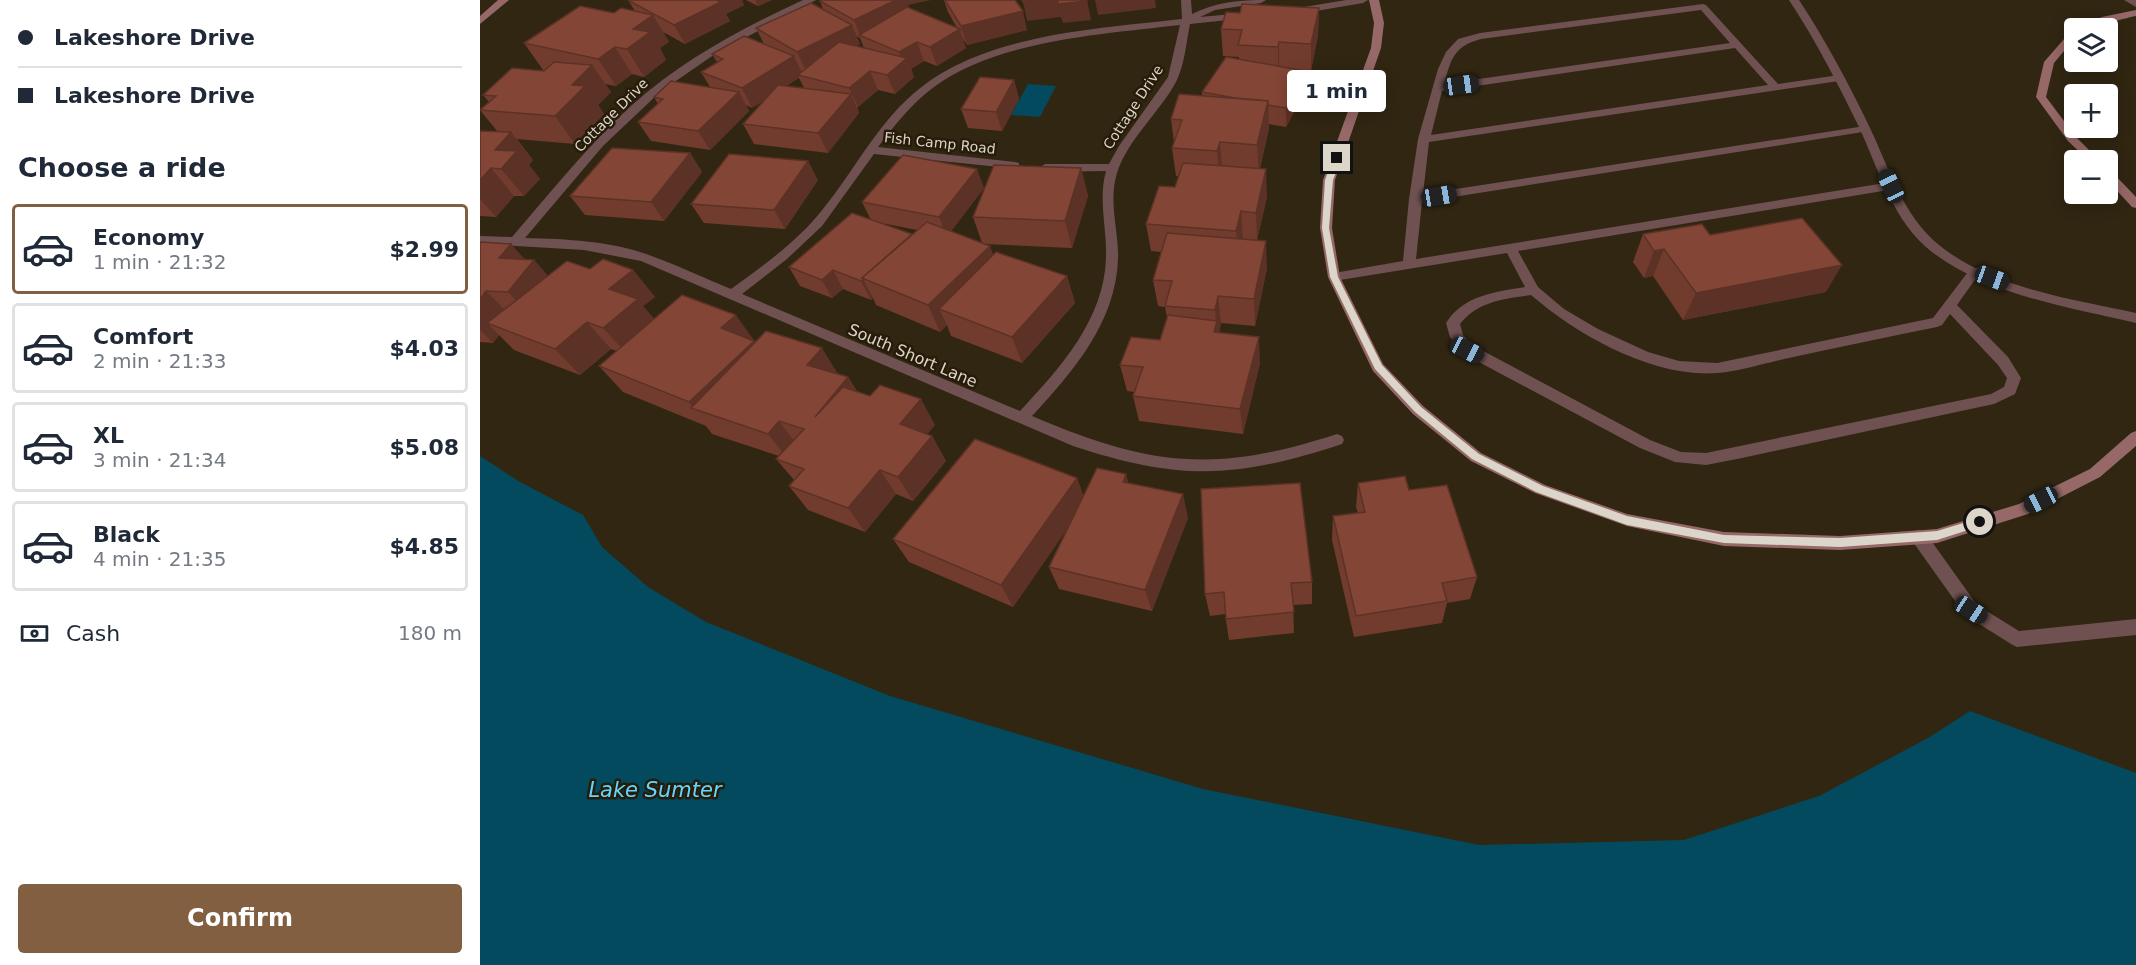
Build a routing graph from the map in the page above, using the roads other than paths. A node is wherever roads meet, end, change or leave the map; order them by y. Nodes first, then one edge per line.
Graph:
1 (504, 0) edge
2 (811, 0) edge
3 (1186, 0) edge
4 (1261, 0) edge
5 (1363, 0) edge
6 (1374, 0) edge
7 (1794, 0) edge
8 (2129, 0) edge
9 (2136, 4) edge
10 (1285, 12) edge
11 (2136, 13) edge
12 (1251, 15) edge
13 (2110, 18) edge
14 (1187, 20) junction
15 (480, 21) edge
16 (1737, 45) junction
17 (2064, 45) edge
18 (1839, 78) junction
19 (1775, 87) junction
20 (1438, 88) junction
21 (1865, 129) junction
22 (1424, 139) junction
23 (871, 150) junction
24 (2084, 150) edge
25 (1114, 167) junction
26 (2118, 185) edge
27 (1891, 186) junction
28 (1415, 199) junction
29 (2136, 204) edge
30 (480, 240) edge
31 (515, 242) junction
32 (1510, 248) junction
33 (1409, 265) junction
34 (1975, 271) junction
35 (1334, 277) junction
36 (1533, 290) junction
37 (732, 295) junction
38 (1950, 306) junction
39 (2136, 318) edge
40 (1022, 418) junction
41 (2136, 436) edge
42 (1337, 440) dead end
43 (1919, 537) junction
44 (2136, 627) edge

1 - 15 street
2 - 31 street, Cottage Drive
3 - 14 street, Cottage Drive
4 - 14 street, Fish Camp Road
5 - 10 street
6 - 35 street
7 - 18 street
8 - 9 street
11 - 13 street
12 - 14 street, Fish Camp Road
14 - 23 street, Fish Camp Road
14 - 25 street, Cottage Drive
16 - 19 street
16 - 20 street
16 - 20 street
17 - 24 street
18 - 19 street
18 - 21 street
19 - 22 street
20 - 22 street
21 - 27 street
21 - 28 street
22 - 28 street
23 - 25 street, Fish Camp Road
23 - 37 street, Fish Camp Road
25 - 40 street, Cottage Drive
26 - 29 street
27 - 32 street
27 - 34 street
28 - 33 street
30 - 31 street, South Short Lane
31 - 37 street, South Short Lane
32 - 33 street
32 - 36 street
33 - 35 street
34 - 38 street
34 - 39 street
35 - 43 street
36 - 38 street
36 - 38 street
37 - 40 street, South Short Lane
40 - 42 street, South Short Lane
41 - 43 street
43 - 44 street

